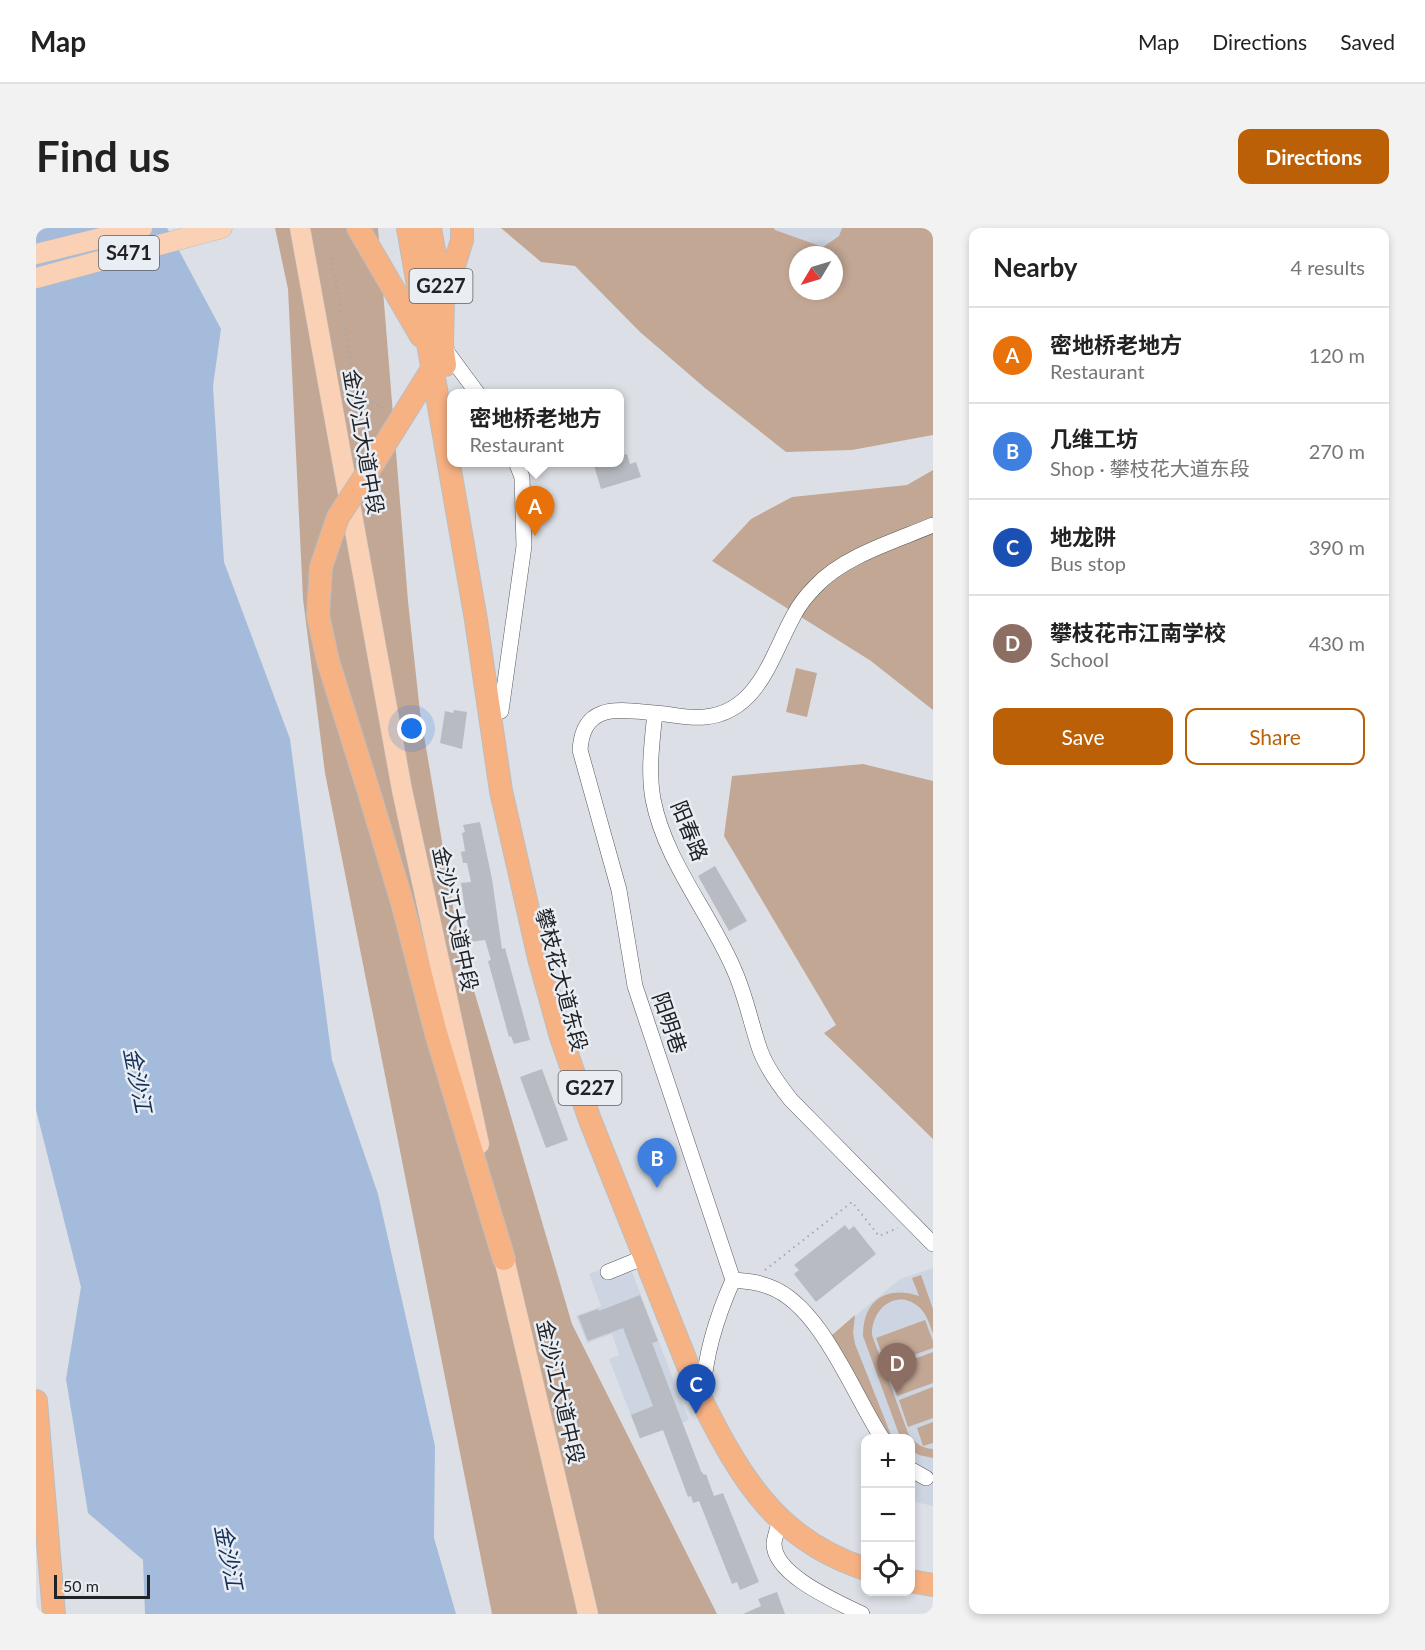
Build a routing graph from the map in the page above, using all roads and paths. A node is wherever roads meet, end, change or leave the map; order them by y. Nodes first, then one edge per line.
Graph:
1 (142, 228) edge
2 (222, 228) edge
3 (300, 228) edge
4 (358, 228) edge
5 (408, 228) edge
6 (430, 228) edge
7 (462, 228) edge
8 (36, 255) edge
9 (331, 257) dead end
10 (36, 278) edge
11 (443, 299) junction
12 (434, 355) junction
13 (473, 389) edge
14 (447, 393) edge
15 (385, 409) dead end
16 (447, 427) edge
17 (454, 467) edge
18 (460, 467) edge
19 (518, 467) edge
20 (933, 525) edge
21 (466, 533) junction
22 (480, 613) junction
23 (501, 711) junction
24 (655, 713) junction
25 (482, 1176) junction
26 (912, 1223) junction
27 (933, 1244) edge
28 (645, 1257) junction
29 (504, 1259) joint
30 (608, 1272) dead end
31 (733, 1280) junction
32 (751, 1281) junction
33 (704, 1374) junction
34 (36, 1401) edge
35 (702, 1401) junction
36 (880, 1434) edge
37 (915, 1472) edge
38 (926, 1478) dead end
39 (780, 1520) junction
40 (861, 1552) edge
41 (915, 1567) edge
42 (861, 1568) edge
43 (933, 1570) edge
44 (915, 1582) edge
45 (933, 1585) edge
46 (54, 1614) edge
47 (588, 1614) edge
48 (862, 1614) edge

1 - 8 main road, S471
2 - 10 main road, S471
3 - 25 main road, 金沙江大道中段
4 - 12 highway
5 - 12 highway, G227
6 - 11 highway, G227
7 - 11 highway
9 - 15 path
11 - 12 highway, G227
12 - 13 street
12 - 14 highway, G227
12 - 16 highway, G227
12 - 25 highway, bridge
17 - 21 highway, G227
18 - 21 highway, G227
19 - 23 street
20 - 24 street
21 - 22 highway, G227
22 - 23 highway, 攀枝花大道东段 / G227
22 - 28 highway, 攀枝花大道东段 / G227
23 - 33 highway, 攀枝花大道东段 / G227
24 - 26 street, 阳春路
24 - 31 street, 阳明巷
25 - 29 highway
26 - 27 street, 阳春路
26 - 32 path
28 - 30 street
28 - 35 highway, 攀枝花大道东段 / G227
29 - 47 main road, 金沙江大道中段
31 - 32 street
31 - 33 street
32 - 36 street
33 - 35 street
33 - 40 highway, 攀枝花大道东段 / G227
34 - 46 highway
35 - 39 highway, 攀枝花大道东段 / G227
37 - 38 street
39 - 42 highway, 攀枝花大道东段 / G227
39 - 48 street
41 - 43 highway
44 - 45 highway

